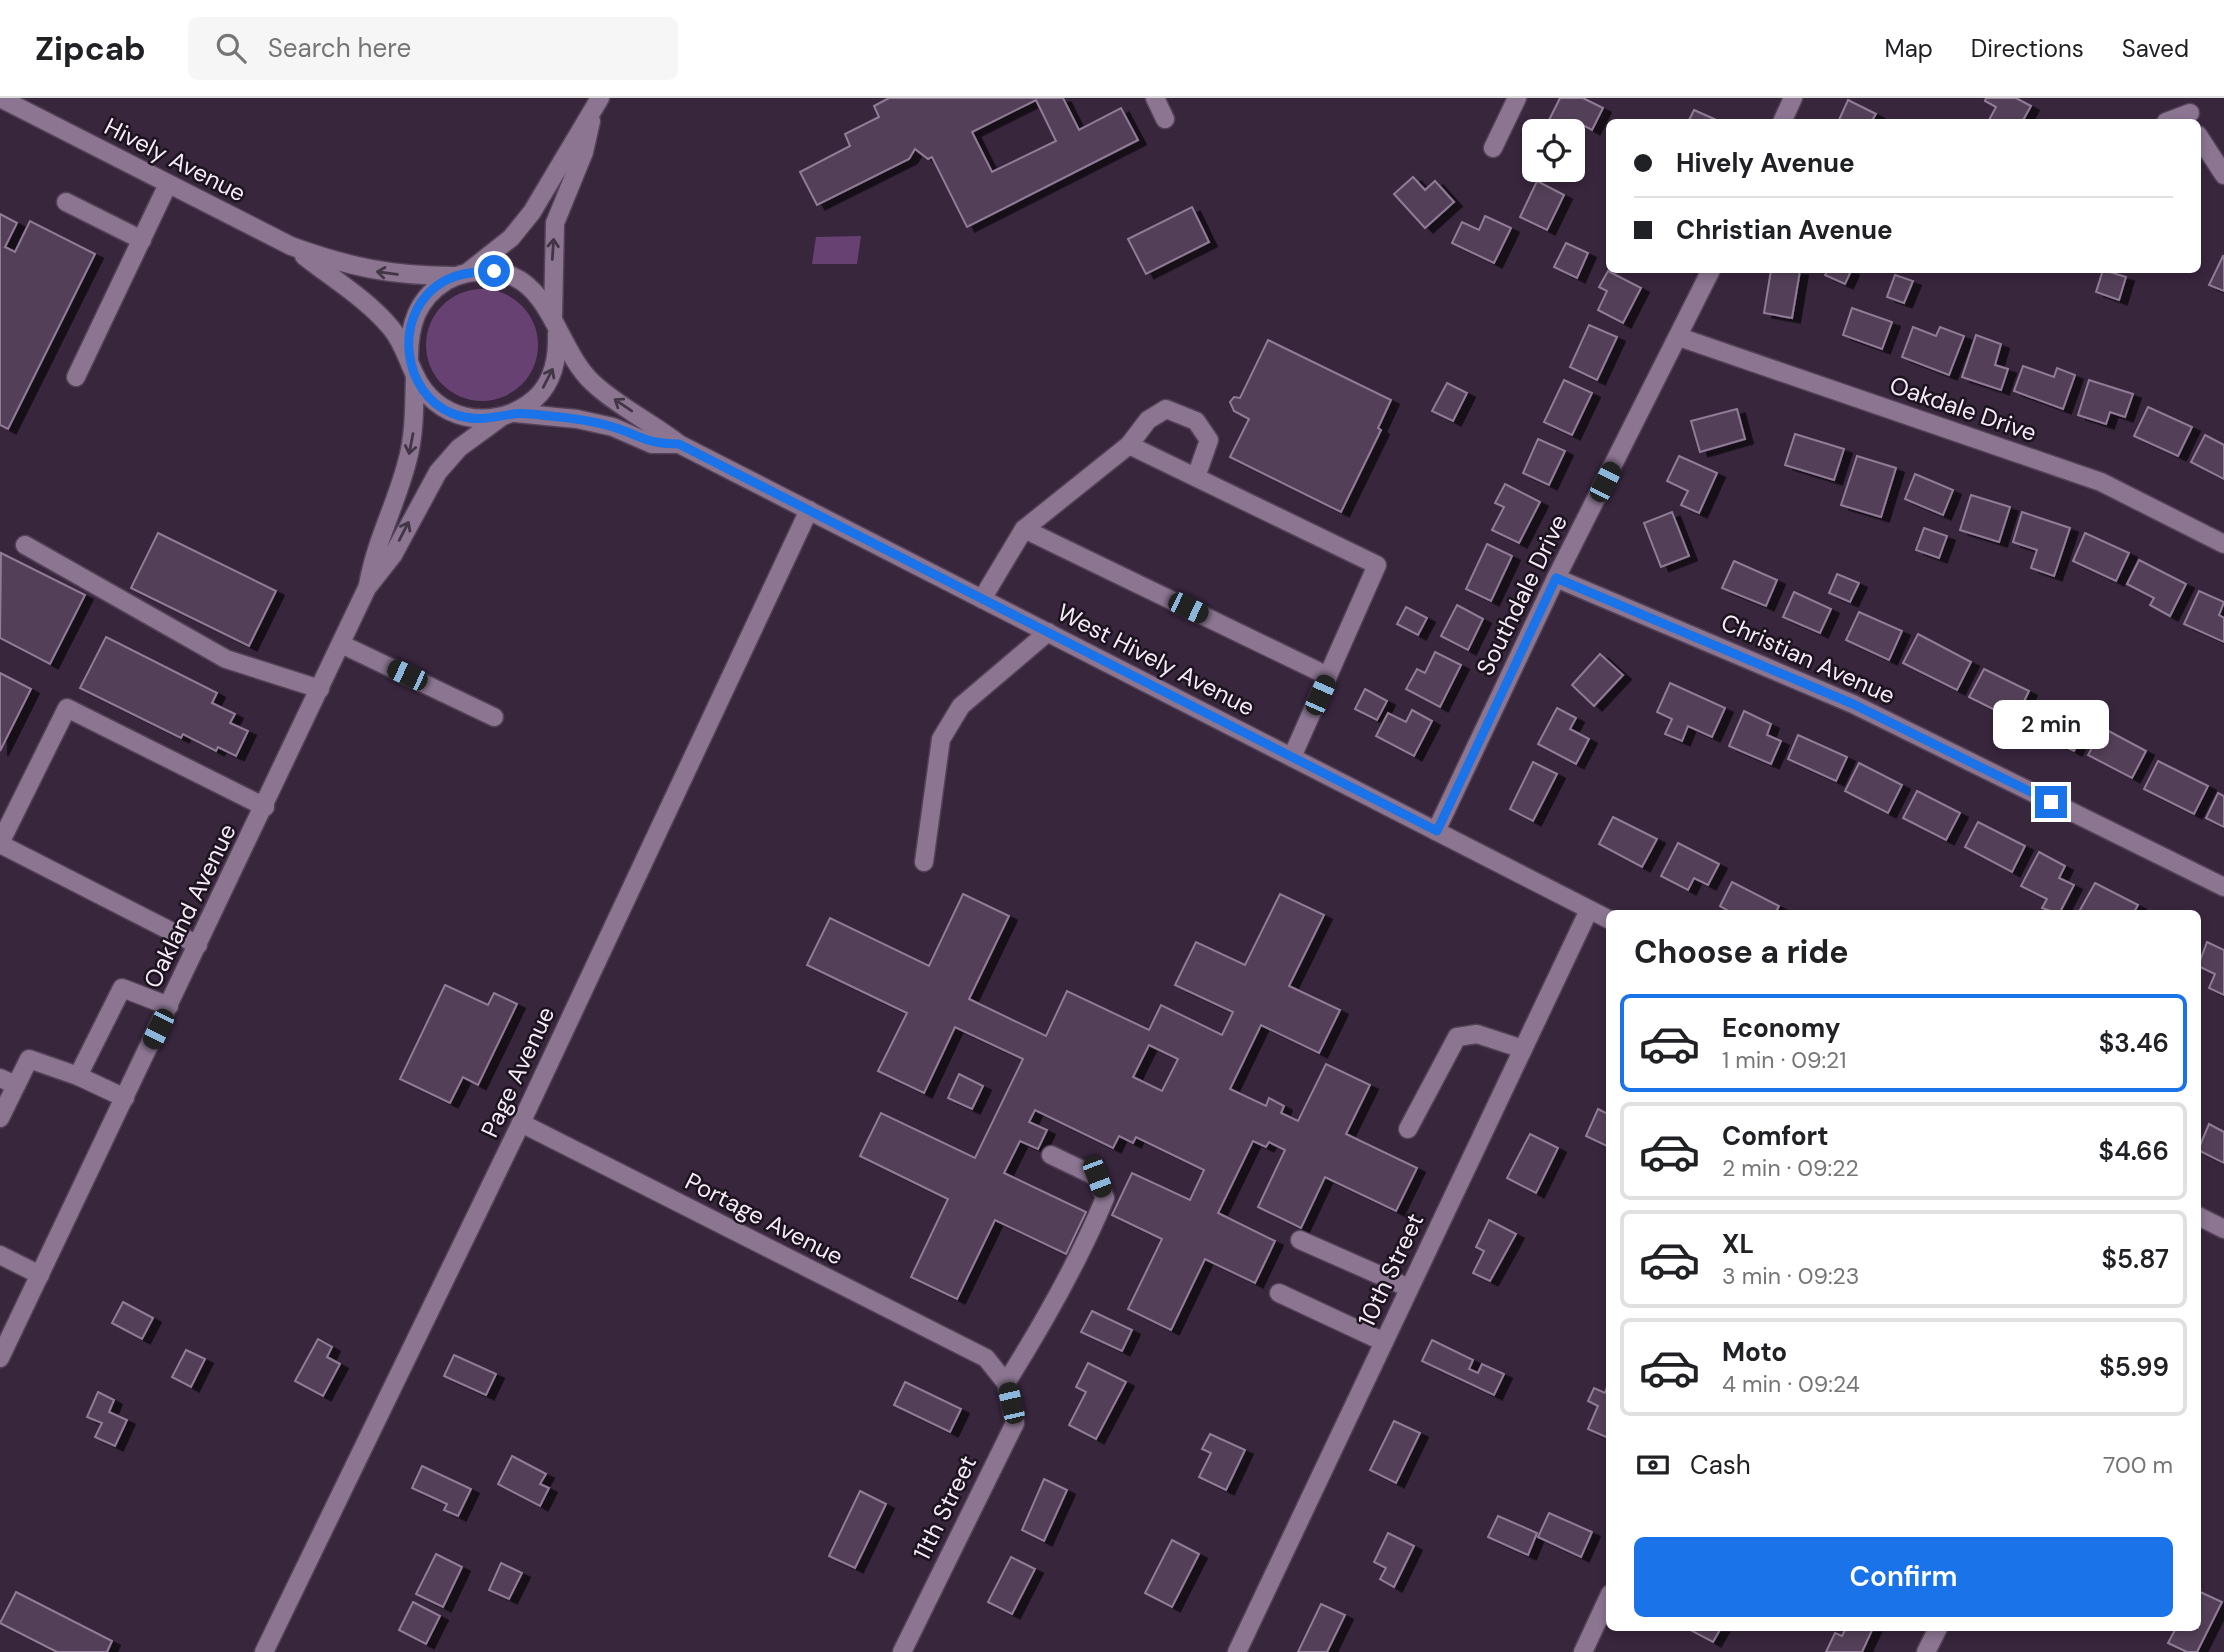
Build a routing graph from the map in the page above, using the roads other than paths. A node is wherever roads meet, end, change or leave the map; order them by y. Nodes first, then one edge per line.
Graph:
1 (1155, 98) edge
2 (1517, 98) edge
3 (1793, 98) edge
4 (11, 101) edge
5 (597, 106) edge
6 (2190, 111) edge
7 (1165, 119) dead end
8 (1783, 119) edge
9 (2173, 119) edge
10 (2201, 140) edge
11 (1493, 148) dead end
12 (2224, 175) edge
13 (168, 184) junction
14 (66, 202) dead end
15 (142, 240) junction
16 (291, 246) junction
17 (1711, 273) edge
18 (462, 274) junction
19 (555, 324) junction
20 (1679, 337) junction
21 (409, 358) junction
22 (415, 376) junction
23 (76, 377) dead end
24 (507, 416) junction
25 (679, 444) junction
26 (1129, 445) junction
27 (1196, 477) junction
28 (809, 510) junction
29 (1024, 529) junction
30 (2224, 544) edge
31 (25, 545) dead end
32 (1556, 578) junction
33 (367, 588) junction
34 (982, 599) junction
35 (1048, 632) junction
36 (341, 644) junction
37 (1328, 676) junction
38 (320, 689) junction
39 (495, 717) dead end
40 (1293, 757) junction
41 (265, 807) junction
42 (1437, 831) junction
43 (0, 844) edge
44 (924, 862) dead end
45 (2224, 887) edge
46 (1589, 910) junction
47 (1606, 918) edge
48 (198, 945) junction
49 (169, 1006) junction
50 (1523, 1049) junction
51 (78, 1076) junction
52 (8, 1081) edge
53 (125, 1098) junction
54 (0, 1118) edge
55 (521, 1123) junction
56 (1408, 1129) dead end
57 (1051, 1155) dead end
58 (2201, 1218) edge
59 (2224, 1229) edge
60 (1300, 1240) dead end
61 (0, 1255) edge
62 (40, 1275) junction
63 (1409, 1289) junction
64 (1279, 1293) dead end
65 (1384, 1342) junction
66 (0, 1358) edge
67 (1006, 1384) junction
68 (1606, 1603) edge
69 (1936, 1631) edge
70 (264, 1652) edge
71 (902, 1652) edge
72 (1237, 1652) edge
73 (1583, 1652) edge
74 (1926, 1652) edge

1 - 7 street
2 - 11 street
3 - 8 street
4 - 13 street, Hively Avenue
5 - 18 street
19 -> 5 street
6 - 9 street
10 - 12 street
13 - 15 street
13 - 16 street, Hively Avenue
14 - 15 street
15 - 23 street
18 -> 16 street, Hively Avenue
16 - 21 street, Hively Avenue
17 - 20 street, Southdale Drive
18 - 19 street, Hively Avenue
18 - 21 street, Hively Avenue
24 -> 19 street
25 -> 19 street, Hively Avenue
20 - 30 street, Oakdale Drive
20 - 32 street, Southdale Drive
21 - 22 street, Hively Avenue
22 - 24 street, Hively Avenue
22 -> 33 street, Oakland Avenue
24 - 25 street, Hively Avenue
33 -> 24 street, Oakland Avenue
25 - 28 street, West Hively Avenue
26 - 27 street
26 - 27 street
26 - 29 street
27 - 37 street
28 - 34 street, West Hively Avenue
28 - 55 street, Page Avenue
29 - 34 street
29 - 37 street
31 - 38 street
32 - 42 street, Southdale Drive
32 - 45 street, Christian Avenue
33 - 36 street, Oakland Avenue
34 - 35 street, West Hively Avenue
35 - 40 street, West Hively Avenue
35 - 44 street
36 - 38 street, Oakland Avenue
36 - 39 street
37 - 40 street
38 - 41 street, Oakland Avenue
40 - 42 street, West Hively Avenue
41 - 43 street
41 - 48 street, Oakland Avenue
42 - 46 street, West Hively Avenue
43 - 48 street
46 - 47 street, West Hively Avenue
46 - 50 street, 10th Street
48 - 49 street, Oakland Avenue
49 - 51 street
49 - 53 street, Oakland Avenue
50 - 56 street
50 - 63 street, 10th Street
51 - 52 street
51 - 53 street
52 - 54 street
53 - 62 street, Oakland Avenue
55 - 67 street, Portage Avenue
55 - 70 street, Page Avenue
57 - 67 street
58 - 59 street
60 - 63 street
61 - 62 street
62 - 66 street, Oakland Avenue
63 - 65 street, 10th Street
64 - 65 street
65 - 72 street, 10th Street
67 - 71 street, 11th Street
68 - 73 street
69 - 74 street

